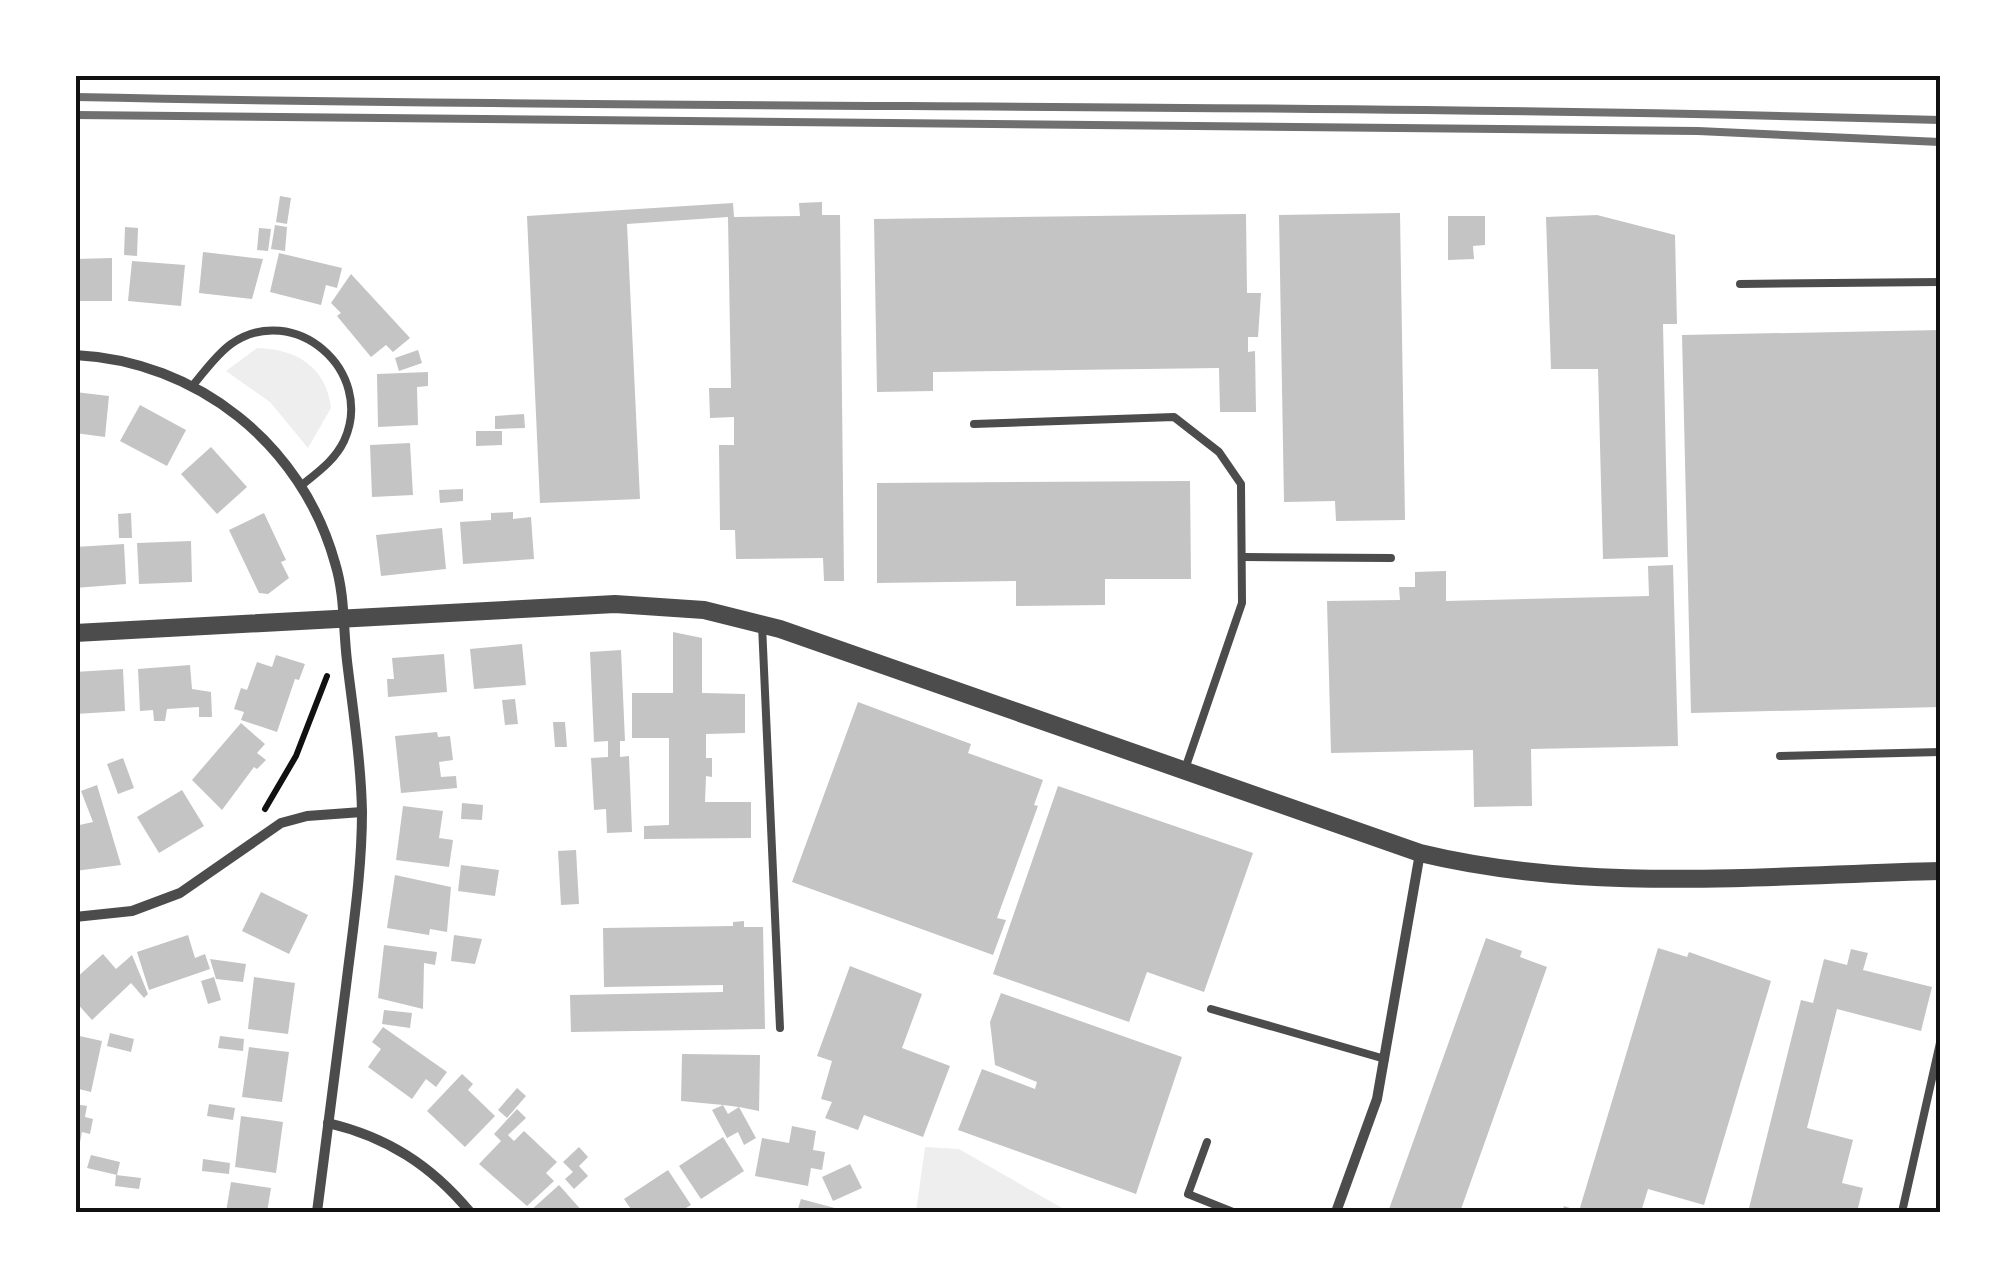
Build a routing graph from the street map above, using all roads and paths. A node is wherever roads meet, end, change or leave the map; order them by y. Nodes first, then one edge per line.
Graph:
1 (1940, 282) edge
2 (1740, 284) dead end
3 (75, 354) edge
4 (194, 384) junction
5 (974, 424) dead end
6 (302, 486) junction
7 (1244, 557) junction
8 (1391, 558) dead end
9 (762, 624) junction
10 (344, 627) junction
11 (75, 633) edge
12 (1940, 752) edge
13 (1780, 756) dead end
14 (1184, 769) junction
15 (362, 812) junction
16 (239, 853) junction
17 (1420, 853) junction
18 (1940, 872) edge
19 (75, 916) edge
20 (1211, 1009) dead end
21 (780, 1028) dead end
22 (1940, 1043) edge
23 (1386, 1059) junction
24 (328, 1123) junction
25 (1207, 1142) dead end
26 (317, 1212) edge
27 (470, 1212) edge
28 (1233, 1212) edge
29 (1336, 1212) edge
30 (1902, 1212) edge

1 - 2 lane
3 - 4 street
4 - 6 street
4 - 6 lane
5 - 7 lane
6 - 10 street
7 - 8 lane
7 - 14 lane
9 - 10 street
9 - 14 street
9 - 21 lane
10 - 11 street
10 - 15 street
10 - 16 path
12 - 13 lane
14 - 17 street
15 - 16 street
15 - 24 street
16 - 19 street
17 - 18 street
17 - 23 street
20 - 23 lane
22 - 30 lane
23 - 29 street
24 - 26 street
24 - 27 street
25 - 28 lane

